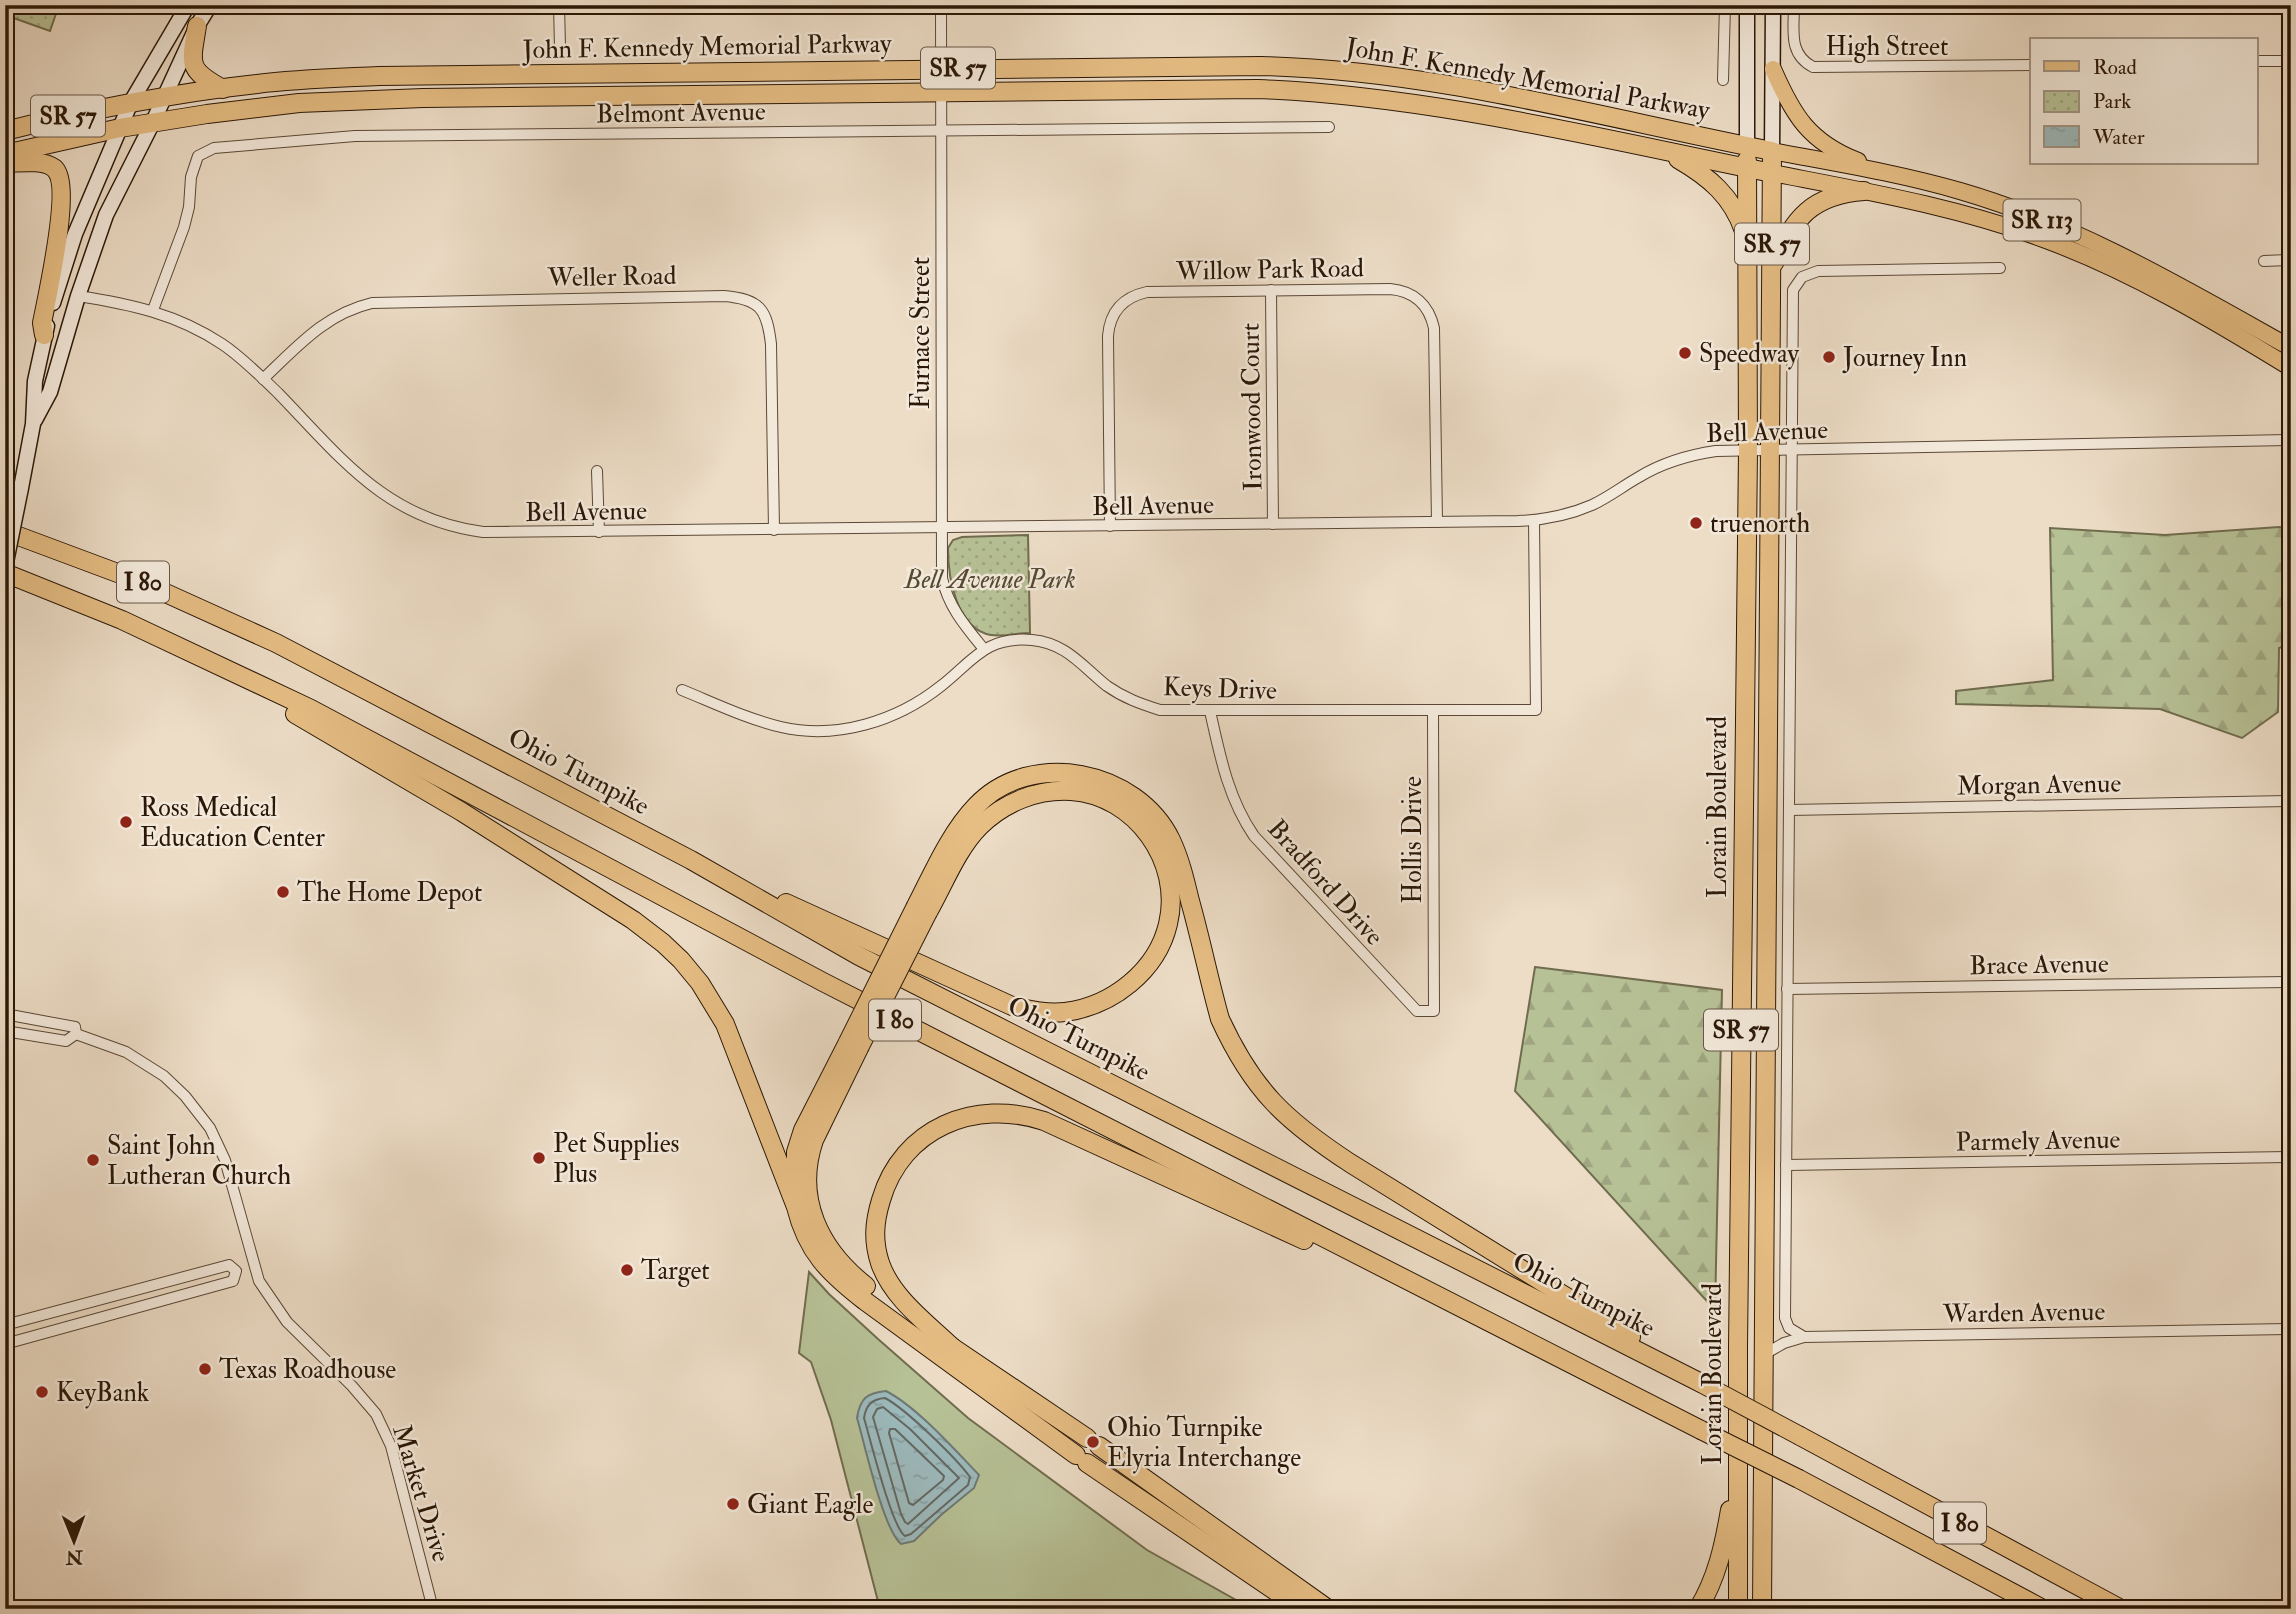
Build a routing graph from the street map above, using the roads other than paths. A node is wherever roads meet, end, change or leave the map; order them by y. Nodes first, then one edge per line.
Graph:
1 (188, 5) edge
2 (209, 5) edge
3 (559, 5) edge
4 (941, 5) edge
5 (1725, 5) edge
6 (1747, 5) edge
7 (1773, 5) edge
8 (1794, 5) edge
9 (197, 26) junction
10 (560, 47) dead end
11 (2258, 61) edge
12 (2291, 61) edge
13 (2030, 65) edge
14 (941, 68) junction
15 (1773, 69) junction
16 (1723, 80) dead end
17 (223, 89) junction
18 (941, 92) junction
19 (162, 97) junction
20 (131, 102) junction
21 (152, 124) junction
22 (1329, 127) dead end
23 (120, 128) junction
24 (941, 130) junction
25 (5, 131) edge
26 (1747, 146) junction
27 (1772, 151) junction
28 (1665, 152) junction
29 (5, 154) edge
30 (5, 163) edge
31 (1747, 168) junction
32 (1772, 173) junction
33 (1889, 174) junction
34 (1864, 191) junction
35 (1748, 252) junction
36 (2291, 260) edge
37 (2264, 261) dead end
38 (2000, 268) dead end
39 (1771, 270) junction
40 (1271, 290) junction
41 (78, 296) junction
42 (153, 310) junction
43 (44, 335) junction
44 (2291, 348) edge
45 (2291, 368) edge
46 (263, 379) junction
47 (33, 424) junction
48 (2291, 440) edge
49 (1769, 450) junction
50 (1791, 450) junction
51 (1748, 452) junction
52 (597, 471) dead end
53 (1534, 520) junction
54 (1437, 522) junction
55 (1273, 524) junction
56 (1110, 526) junction
57 (942, 528) junction
58 (774, 530) junction
59 (5, 531) edge
60 (599, 532) junction
61 (5, 567) edge
62 (5, 573) edge
63 (91, 607) junction
64 (983, 649) junction
65 (682, 690) dead end
66 (1433, 710) junction
67 (1210, 711) junction
68 (2291, 801) edge
69 (1789, 810) junction
70 (691, 860) junction
71 (922, 909) junction
72 (2291, 982) edge
73 (1787, 989) junction
74 (1434, 1011) joint
75 (5, 1014) edge
76 (5, 1031) edge
77 (76, 1034) junction
78 (853, 1045) junction
79 (2291, 1157) edge
80 (1786, 1165) junction
81 (796, 1207) junction
82 (255, 1266) junction
83 (236, 1271) junction
84 (1479, 1317) junction
85 (5, 1325) edge
86 (2291, 1329) edge
87 (1804, 1337) junction
88 (5, 1344) edge
89 (953, 1348) junction
90 (1763, 1355) junction
91 (1702, 1383) junction
92 (1738, 1430) junction
93 (1303, 1600) edge
94 (433, 1609) edge
95 (1328, 1609) edge
96 (1334, 1609) edge
97 (1698, 1609) edge
98 (1738, 1609) edge
99 (1762, 1609) edge
100 (2043, 1609) edge
101 (2121, 1609) edge

1 - 20 street
2 - 9 street
3 - 10 street
4 - 14 street, Furnace Street
5 - 16 street
6 - 26 street, Lorain Boulevard
7 - 15 street, Lorain Boulevard
8 - 13 street, High Street
9 - 17 highway
9 - 19 street
11 - 12 street
14 - 17 highway, John F. Kennedy Memorial Parkway / SR 57
14 - 18 street, Furnace Street
14 - 26 highway, John F. Kennedy Memorial Parkway / SR 57
15 - 27 street, Lorain Boulevard
15 - 33 main road
17 - 19 highway, John F. Kennedy Memorial Parkway / SR 57
18 - 21 highway, John F. Kennedy Memorial Parkway / SR 57
18 - 24 street, Furnace Street
18 - 28 highway, John F. Kennedy Memorial Parkway / SR 57
19 - 20 highway, John F. Kennedy Memorial Parkway / SR 57
19 - 21 street
20 - 23 street
20 - 25 highway, John F. Kennedy Memorial Parkway / SR 57
21 - 23 highway, John F. Kennedy Memorial Parkway / SR 57
21 - 41 street
22 - 24 street, Belmont Avenue
23 - 29 highway, John F. Kennedy Memorial Parkway / SR 57
23 - 43 street
24 - 42 street, Belmont Avenue
24 - 57 street, Furnace Street
26 - 27 highway, John F. Kennedy Memorial Parkway / SR 57
26 - 31 highway, Lorain Boulevard
27 - 32 highway, Lorain Boulevard / SR 57
27 - 33 main road, John F. Kennedy Memorial Parkway / SR 113
28 - 31 highway, John F. Kennedy Memorial Parkway / SR 113
28 - 35 highway, SR 57
30 - 43 highway
31 - 32 highway, John F. Kennedy Memorial Parkway / SR 113
31 - 35 highway, Lorain Boulevard
32 - 34 main road, John F. Kennedy Memorial Parkway / SR 113
32 - 39 highway, Lorain Boulevard / SR 57
33 - 44 main road, John F. Kennedy Memorial Parkway / SR 113
34 - 39 highway
34 - 45 main road, John F. Kennedy Memorial Parkway / SR 113
35 - 51 highway, Lorain Boulevard / SR 57
36 - 37 street
38 - 50 street
39 - 49 highway, Lorain Boulevard / SR 57
40 - 54 street, Willow Park Road
40 - 55 street, Ironwood Court
40 - 56 street, Willow Park Road
41 - 42 street, Bell Avenue
41 - 47 street
42 - 46 street, Bell Avenue
43 - 47 street
46 - 58 street, Weller Road
46 - 60 street, Bell Avenue
47 - 61 street, bridge
48 - 50 street, Bell Avenue
49 - 50 street, Bell Avenue
49 - 51 street, Bell Avenue
49 - 90 highway, Lorain Boulevard / SR 57
50 - 69 street
51 - 53 street, Bell Avenue
51 - 92 highway, Lorain Boulevard / SR 57
52 - 60 street
53 - 54 street, Bell Avenue
53 - 66 street, Keys Drive
54 - 55 street, Bell Avenue
55 - 56 street, Bell Avenue
56 - 57 street, Bell Avenue
57 - 58 street, Bell Avenue
57 - 64 street, Furnace Street
58 - 60 street, Bell Avenue
59 - 70 highway, Ohio Turnpike / I 80
62 - 63 highway, I 80
63 - 81 highway
63 - 84 highway, I 80
64 - 65 street, Keys Drive
64 - 67 street, Keys Drive
66 - 67 street, Keys Drive
66 - 74 street, Hollis Drive
67 - 74 street, Bradford Drive
68 - 69 street, Morgan Avenue
69 - 73 street
70 - 71 highway
70 - 91 highway, Ohio Turnpike / I 80
71 - 78 highway, bridge
71 - 91 highway
72 - 73 street, Brace Avenue
73 - 80 street
75 - 77 street, Market Drive
76 - 77 street, Market Drive
77 - 82 street, Market Drive
78 - 81 highway
78 - 89 highway
79 - 80 street, Parmely Avenue
80 - 87 street
81 - 93 highway
82 - 83 street
82 - 94 street, Market Drive
83 - 85 street
83 - 88 street
84 - 89 highway
84 - 100 highway, I 80, bridge
86 - 87 street, Warden Avenue
87 - 90 street, Warden Avenue
89 - 93 highway
90 - 99 highway, Lorain Boulevard / SR 57
91 - 101 highway, Ohio Turnpike / I 80, bridge
92 - 97 highway
92 - 98 highway, Lorain Boulevard / SR 57
93 - 95 highway
93 - 96 highway

